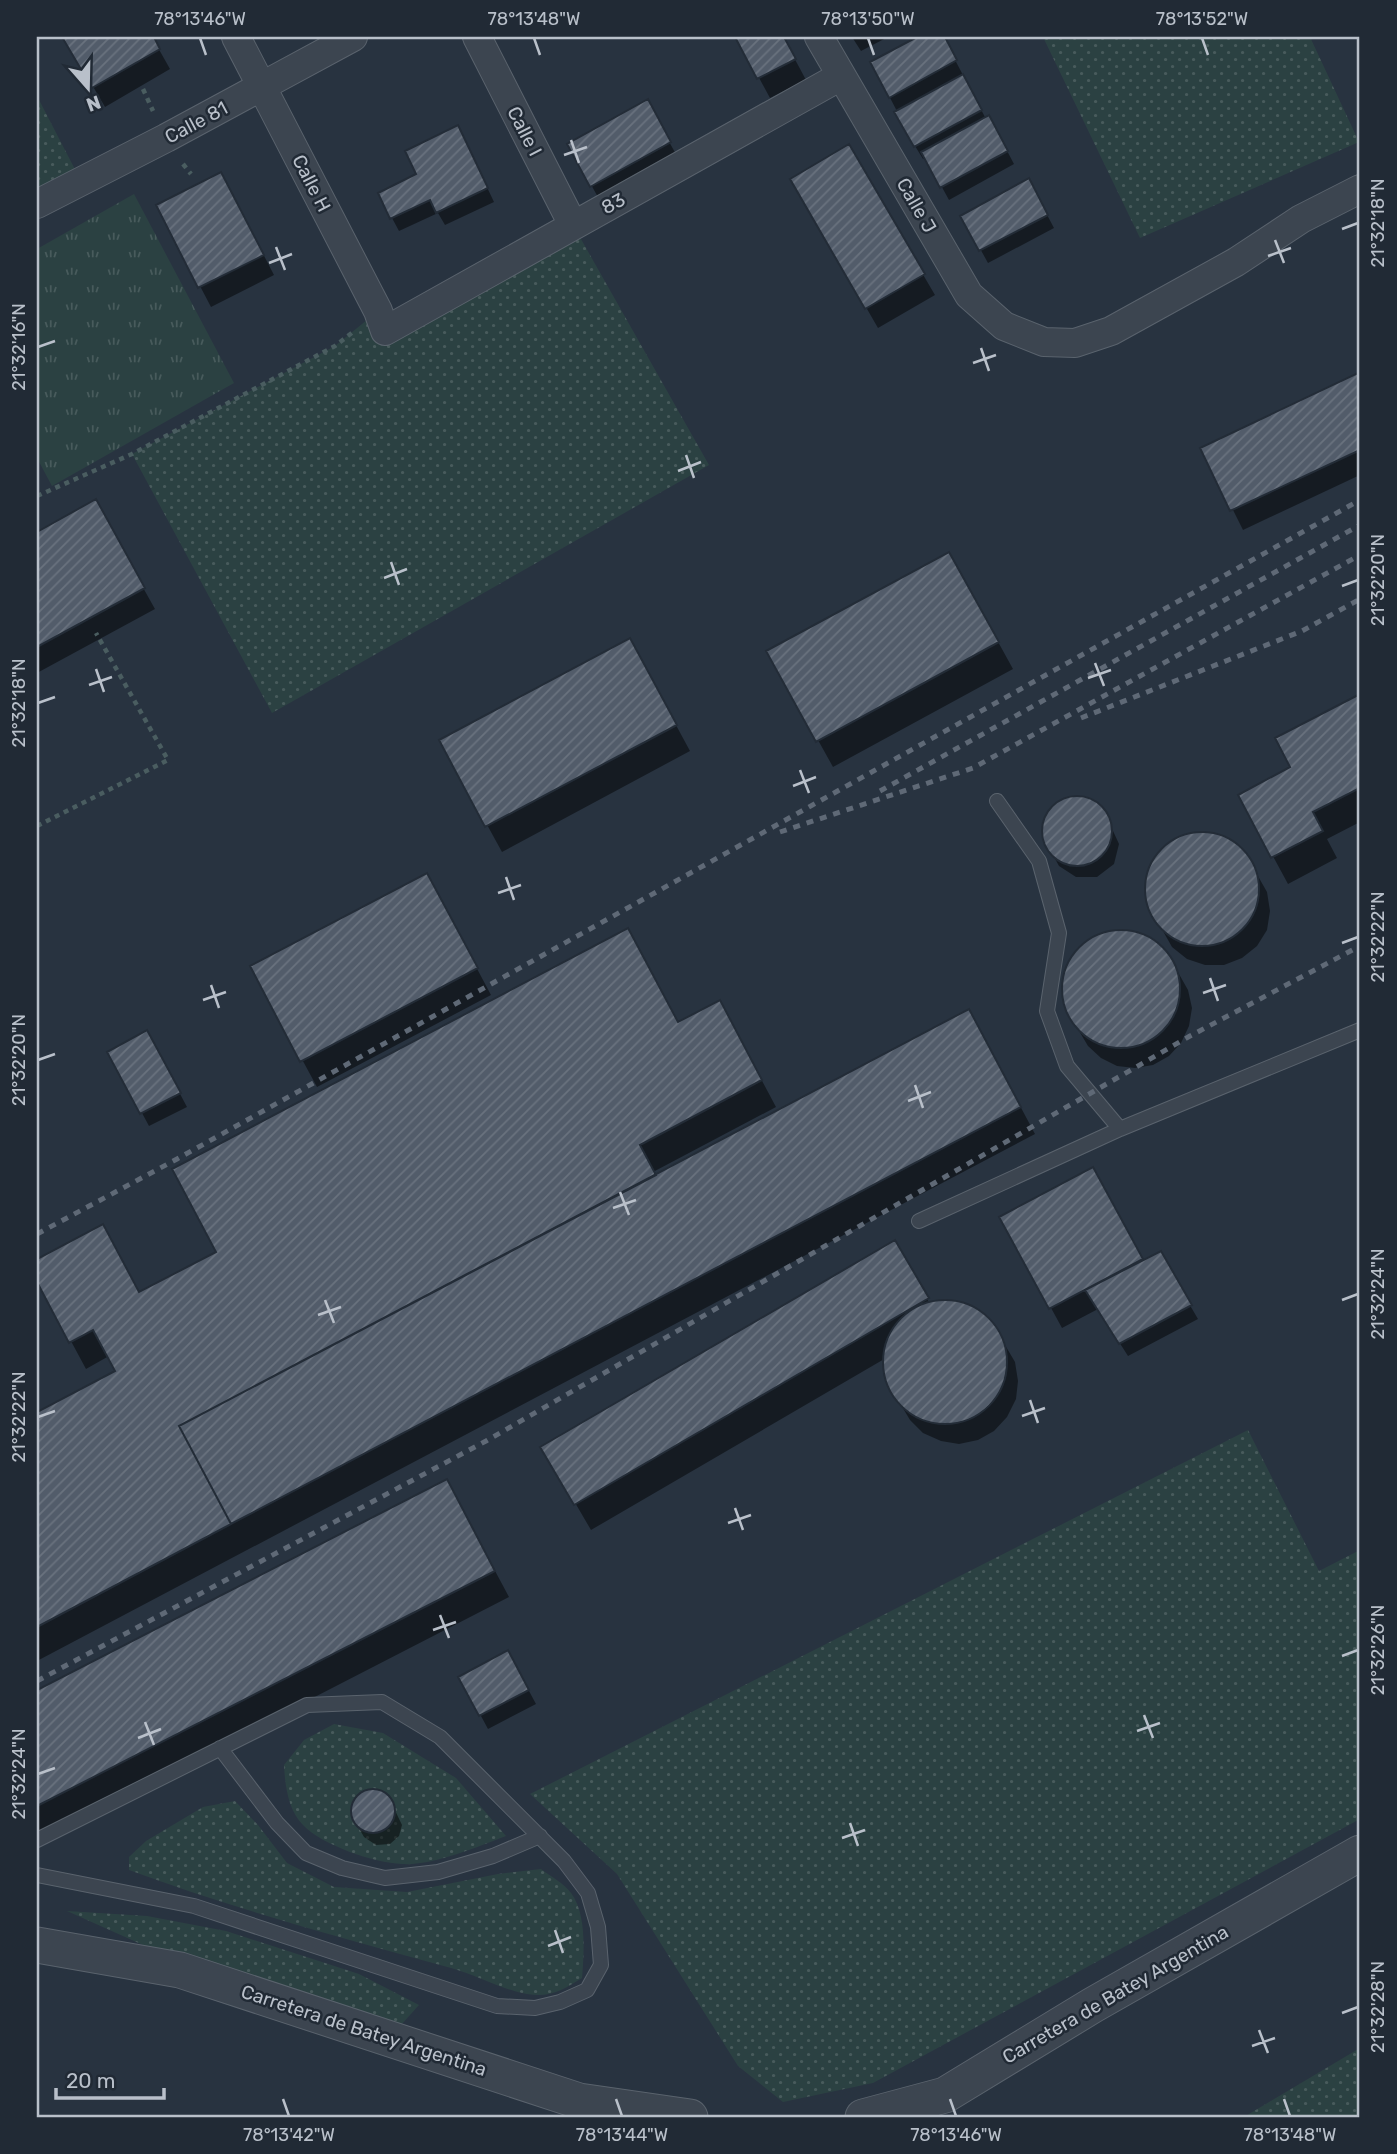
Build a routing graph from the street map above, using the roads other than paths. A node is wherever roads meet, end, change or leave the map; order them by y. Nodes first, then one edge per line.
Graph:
1 (236, 37) edge
2 (353, 37) edge
3 (477, 37) edge
4 (819, 37) edge
5 (841, 76) junction
6 (263, 86) junction
7 (1360, 189) edge
8 (37, 204) edge
9 (573, 225) junction
10 (381, 321) joint
11 (997, 802) dead end
12 (1360, 1030) edge
13 (1120, 1129) junction
14 (919, 1221) dead end
15 (220, 1748) junction
16 (540, 1836) junction
17 (37, 1840) edge
18 (1360, 1853) edge
19 (37, 1875) edge
20 (37, 1945) edge
21 (690, 2117) edge
22 (863, 2117) edge

1 - 6 street, Calle H
2 - 6 street, Calle 81
3 - 9 street, Calle I
4 - 5 street, Calle J
5 - 7 street, Calle J
5 - 9 street, 83
6 - 8 street, Calle 81
6 - 10 street, Calle H
9 - 10 street, 83
11 - 13 lane
12 - 13 lane
13 - 14 lane
15 - 16 lane
15 - 16 lane
15 - 17 lane
16 - 19 lane
18 - 22 street, Carretera de Batey Argentina
20 - 21 street, Carretera de Batey Argentina

